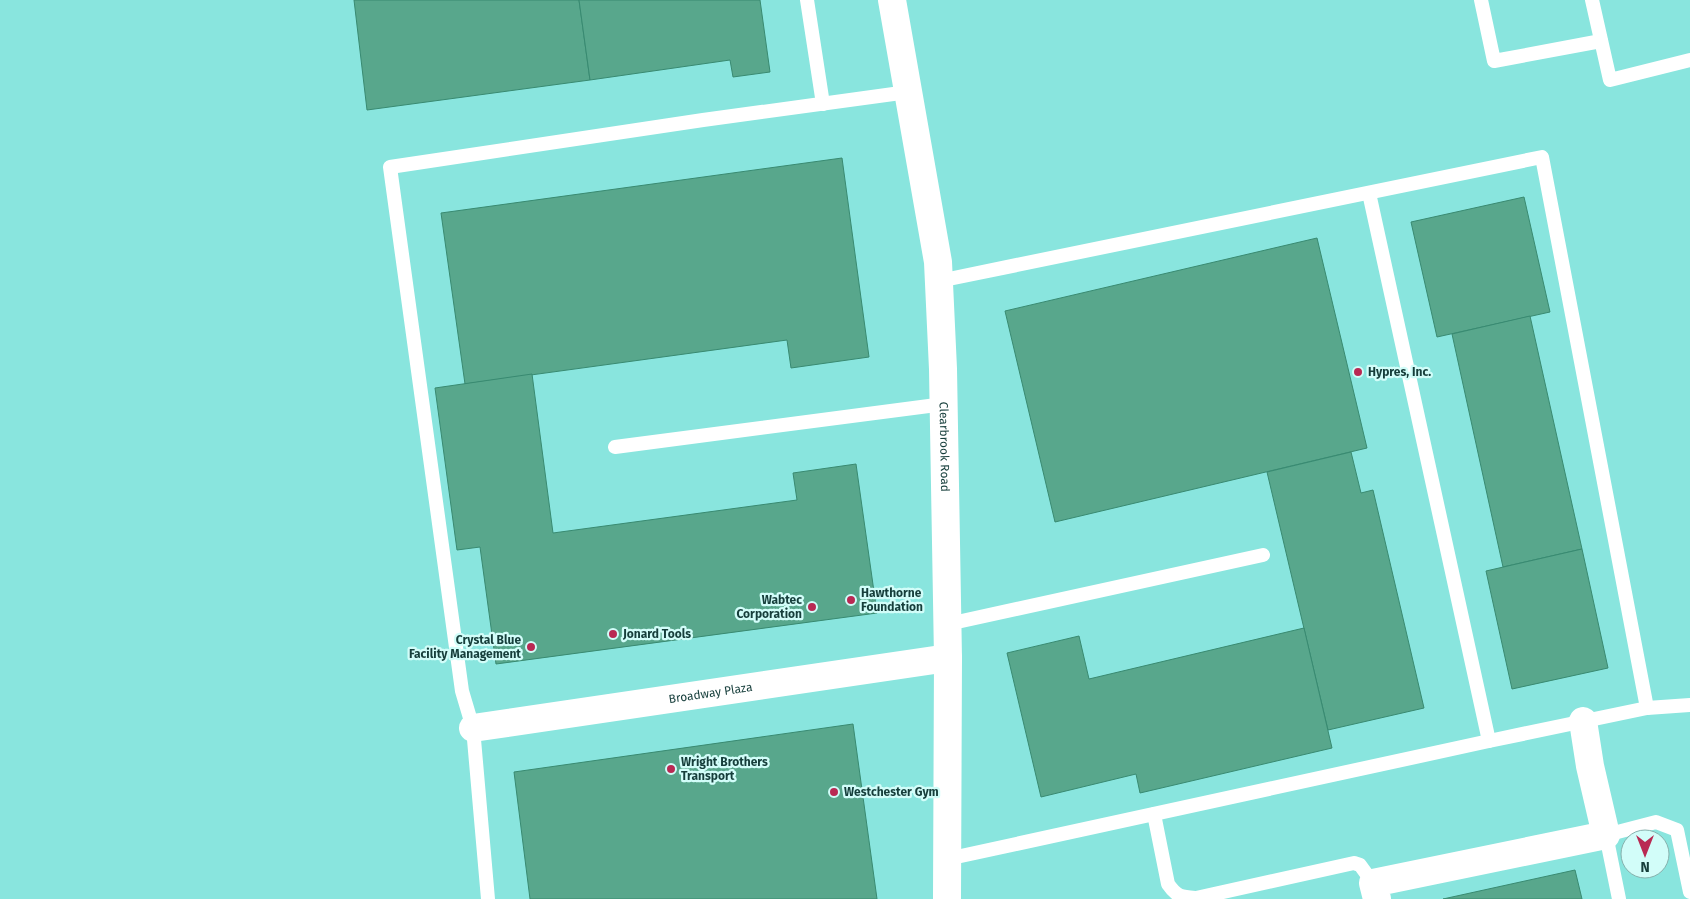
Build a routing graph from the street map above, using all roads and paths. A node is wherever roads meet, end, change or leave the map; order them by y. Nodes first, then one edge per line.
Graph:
1 (807, 0) edge
2 (892, 0) edge
3 (1481, 0) edge
4 (1592, 0) edge
5 (1601, 41) junction
6 (1690, 60) edge
7 (908, 92) junction
8 (823, 104) junction
9 (1369, 193) junction
10 (939, 281) junction
11 (944, 404) junction
12 (616, 447) dead end
13 (1263, 555) dead end
14 (948, 624) junction
15 (948, 658) junction
16 (1690, 705) edge
17 (1647, 708) junction
18 (1583, 722) junction
19 (473, 728) junction
20 (1489, 741) junction
21 (1154, 814) junction
22 (1606, 835) junction
23 (947, 859) junction
24 (1375, 891) edge
25 (1690, 892) edge
26 (488, 899) edge
27 (947, 899) edge
28 (1619, 899) edge

1 - 8 lane
2 - 7 street, Clearbrook Road
3 - 5 lane
4 - 5 lane
5 - 6 lane
7 - 8 lane
7 - 10 street, Clearbrook Road
8 - 19 lane
9 - 10 lane
9 - 17 lane
9 - 20 lane
10 - 11 street, Clearbrook Road
11 - 12 lane
11 - 14 street, Clearbrook Road
13 - 14 lane
14 - 15 street, Clearbrook Road
15 - 19 street, Broadway Plaza
15 - 23 street, Clearbrook Road
16 - 17 lane
17 - 18 lane
18 - 20 lane
18 - 22 street
19 - 26 lane
20 - 21 lane
21 - 23 lane
21 - 24 lane
22 - 24 street
22 - 25 lane
22 - 28 lane
23 - 27 street, Clearbrook Road

